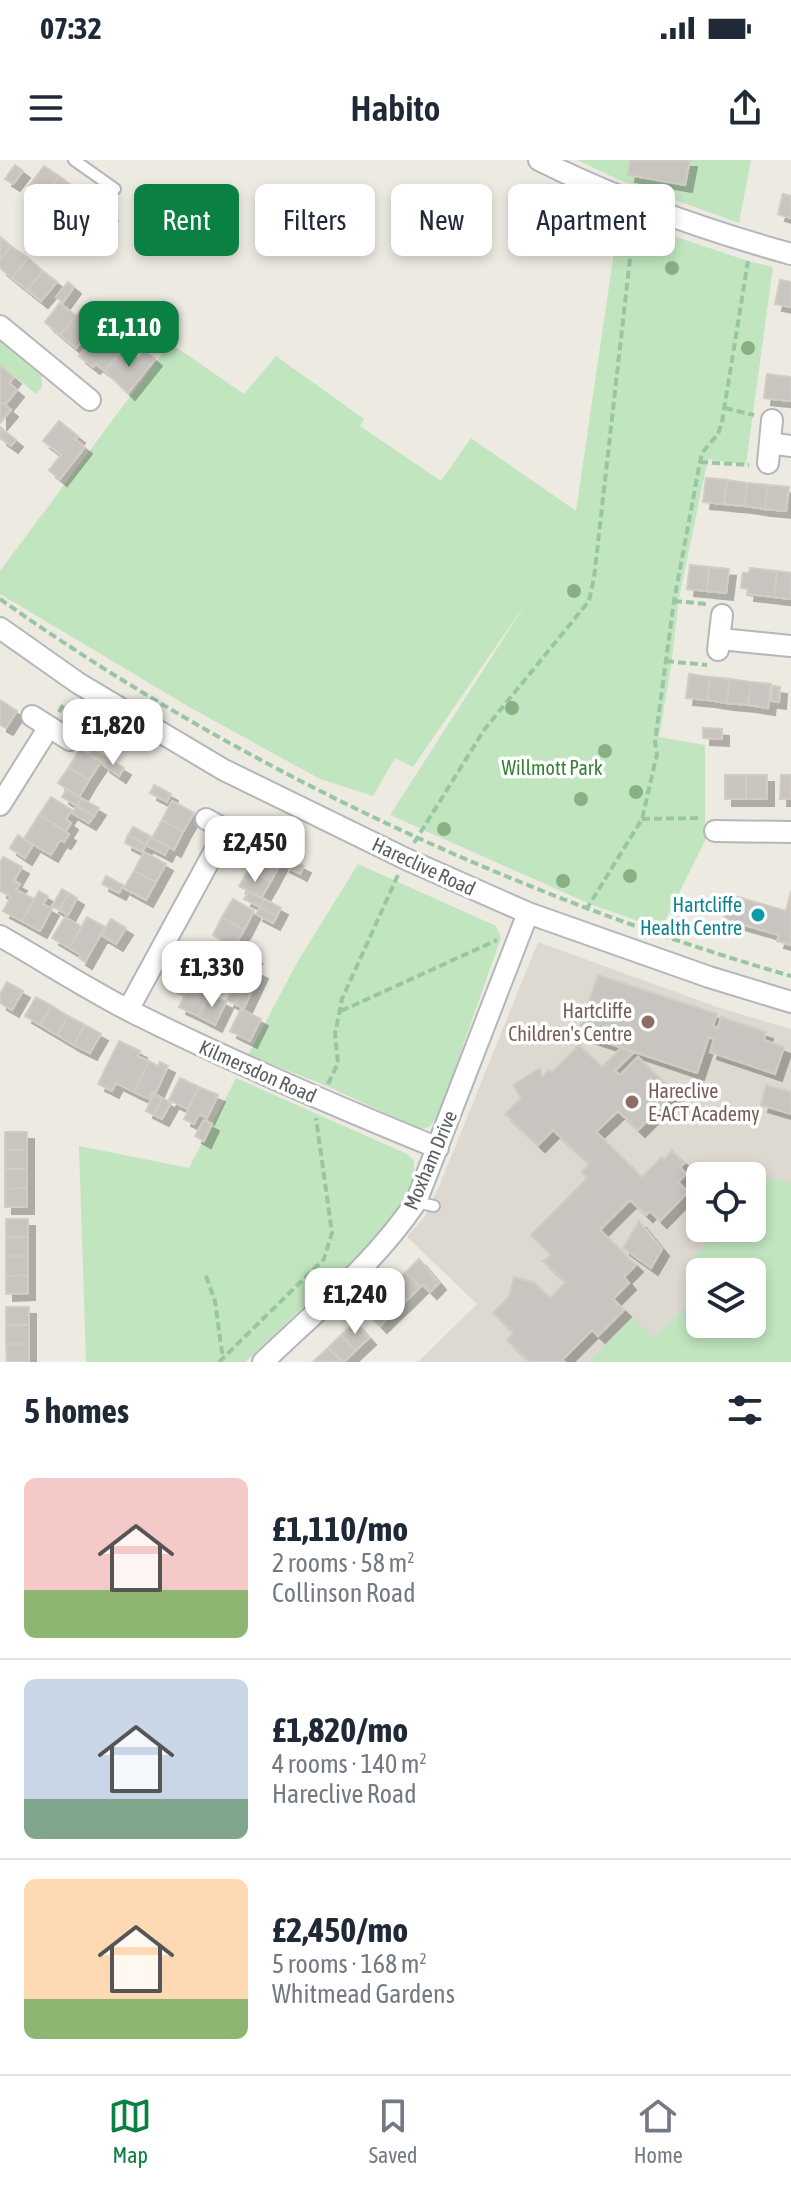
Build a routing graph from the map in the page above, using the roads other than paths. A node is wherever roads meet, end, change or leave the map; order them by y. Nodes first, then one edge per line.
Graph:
1 (74, 160) edge
2 (539, 160) edge
3 (108, 184) edge
4 (791, 254) edge
5 (0, 326) edge
6 (90, 400) dead end
7 (772, 420) road end
8 (776, 451) edge
9 (722, 615) road end
10 (0, 628) edge
11 (791, 646) edge
12 (70, 740) dead end
13 (0, 805) edge
14 (206, 819) dead end
15 (226, 830) junction
16 (715, 831) road end
17 (791, 832) edge
18 (246, 841) dead end
19 (528, 913) junction
20 (0, 936) edge
21 (791, 1002) edge
22 (128, 1010) junction
23 (438, 1148) junction
24 (263, 1362) edge

1 - 3 lane
2 - 4 street
5 - 6 street
7 - 8 street
9 - 11 street
10 - 19 street, Hareclive Road
12 - 13 street
14 - 15 street
15 - 18 street
15 - 22 street
16 - 17 street
19 - 21 street, Hareclive Road
19 - 23 street, Moxham Drive
20 - 22 street, Kilmersdon Road
22 - 23 street, Kilmersdon Road
23 - 24 street, Moxham Drive

